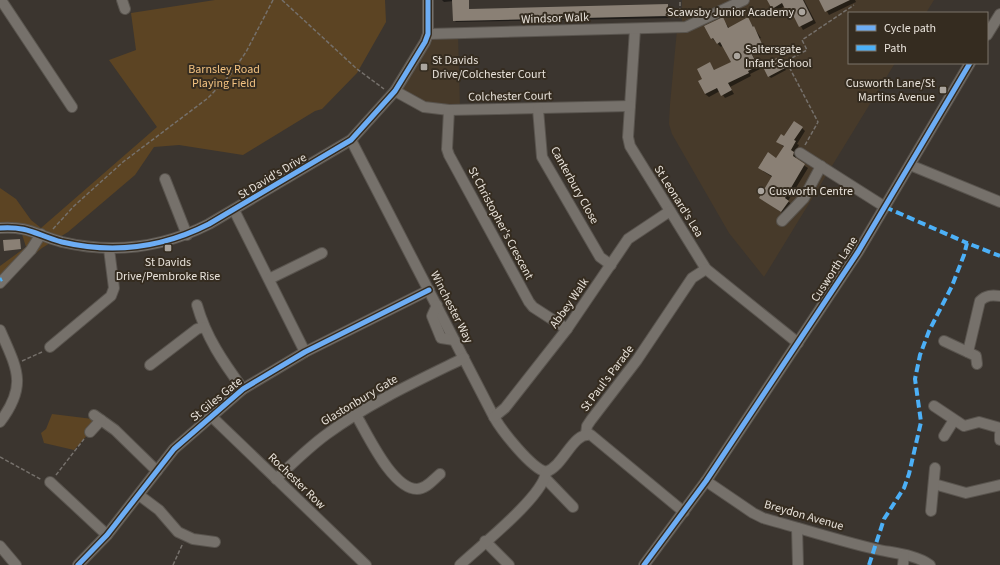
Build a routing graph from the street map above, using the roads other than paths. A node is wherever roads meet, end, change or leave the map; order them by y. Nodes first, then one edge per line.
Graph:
1 (1, 0) edge
2 (428, 0) edge
3 (744, 0) edge
4 (1000, 14) edge
5 (635, 29) junction
6 (988, 33) edge
7 (428, 34) junction
8 (969, 64) edge
9 (393, 93) junction
10 (630, 106) junction
11 (72, 107) dead end
12 (538, 109) junction
13 (449, 110) junction
14 (351, 140) junction
15 (800, 153) road end
16 (910, 164) junction
17 (821, 166) junction
18 (165, 179) dead end
19 (1000, 202) edge
20 (885, 207) junction
21 (234, 210) junction
22 (670, 211) junction
23 (782, 221) dead end
24 (0, 228) edge
25 (44, 235) junction
26 (187, 235) junction
27 (109, 249) junction
28 (324, 252) dead end
29 (611, 265) junction
30 (706, 268) junction
31 (269, 279) junction
32 (0, 283) edge
33 (429, 290) junction
34 (1000, 296) edge
35 (197, 305) dead end
36 (204, 327) junction
37 (567, 329) junction
38 (0, 330) edge
39 (944, 341) dead end
40 (798, 343) junction
41 (50, 347) road end
42 (305, 352) junction
43 (968, 352) junction
44 (464, 358) junction
45 (977, 364) dead end
46 (150, 366) dead end
47 (243, 389) junction
48 (934, 406) dead end
49 (356, 415) junction
50 (211, 416) junction
51 (494, 417) junction
52 (954, 420) junction
53 (0, 422) edge
54 (1000, 428) edge
55 (90, 432) road end
56 (586, 434) junction
57 (1000, 434) edge
58 (944, 436) dead end
59 (1000, 440) edge
60 (935, 468) dead end
61 (157, 471) junction
62 (441, 473) dead end
63 (546, 476) junction
64 (276, 479) junction
65 (706, 481) junction
66 (50, 482) road end
67 (934, 484) junction
68 (1000, 485) edge
69 (139, 495) junction
70 (573, 507) dead end
71 (931, 511) dead end
72 (684, 512) junction
73 (797, 528) junction
74 (107, 535) junction
75 (215, 542) dead end
76 (485, 542) junction
77 (0, 546) edge
78 (903, 560) edge
79 (10, 563) edge
80 (78, 565) edge
81 (366, 565) edge
82 (460, 565) edge
83 (509, 565) edge
84 (644, 565) edge
85 (798, 565) edge
86 (930, 565) edge

1 - 11 street
2 - 7 street, St David's Drive
3 - 5 street, Windsor Walk
4 - 6 street
5 - 7 street, Windsor Walk
5 - 10 street, St Leonard's Lea
7 - 9 street, St David's Drive
8 - 16 street, Cusworth Lane
9 - 13 street, Colchester Court
9 - 14 street, St David's Drive
10 - 12 street, Colchester Court
10 - 22 street, St Leonard's Lea
12 - 13 street, Colchester Court
12 - 29 street, Canterbury Close
13 - 37 street, St Christopher's Crescent
14 - 21 street, St David's Drive
14 - 33 street, Winchester Way
15 - 17 street
16 - 19 street
16 - 20 street, Cusworth Lane
17 - 20 street
17 - 23 street
18 - 26 street
20 - 40 street, Cusworth Lane
21 - 26 street, St David's Drive
21 - 31 street
22 - 29 street, Abbey Walk
22 - 30 street, St Leonard's Lea
24 - 25 street, St David's Drive
25 - 27 street, St David's Drive
25 - 32 street
26 - 27 street, St David's Drive
27 - 41 street
28 - 31 street
29 - 37 street, Abbey Walk
30 - 40 street, St Leonard's Lea
30 - 56 street, St Paul's Parade
31 - 42 street
33 - 42 street, St Giles Gate
33 - 44 street, Winchester Way
34 - 43 street
35 - 36 street
36 - 46 street
36 - 47 street
37 - 51 street, Abbey Walk
38 - 53 street
39 - 43 street
40 - 65 street, Cusworth Lane
42 - 47 street, St Giles Gate
43 - 45 street
44 - 49 street, Glastonbury Gate
44 - 51 street, Winchester Way
47 - 50 street, St Giles Gate
48 - 52 street
49 - 62 street
49 - 64 street, Glastonbury Gate
50 - 61 street, St Giles Gate
50 - 64 street, Rochester Row
51 - 63 street, Winchester Way
52 - 54 street
52 - 58 street
55 - 61 street
56 - 63 street, St Paul's Parade
56 - 72 street
57 - 59 street
60 - 67 street
61 - 69 street, St Giles Gate
63 - 70 street, Winchester Way
63 - 76 street, St Paul's Parade
64 - 81 street, Rochester Row
65 - 72 street, Cusworth Lane
65 - 73 street, Breydon Avenue
66 - 74 street
67 - 68 street
67 - 71 street
69 - 74 street, St Giles Gate
69 - 75 street
72 - 84 street
73 - 78 street, Breydon Avenue
73 - 85 street
74 - 80 street, St Giles Gate
76 - 82 street, St Paul's Parade
76 - 83 street
77 - 79 street
78 - 86 street, Breydon Avenue

